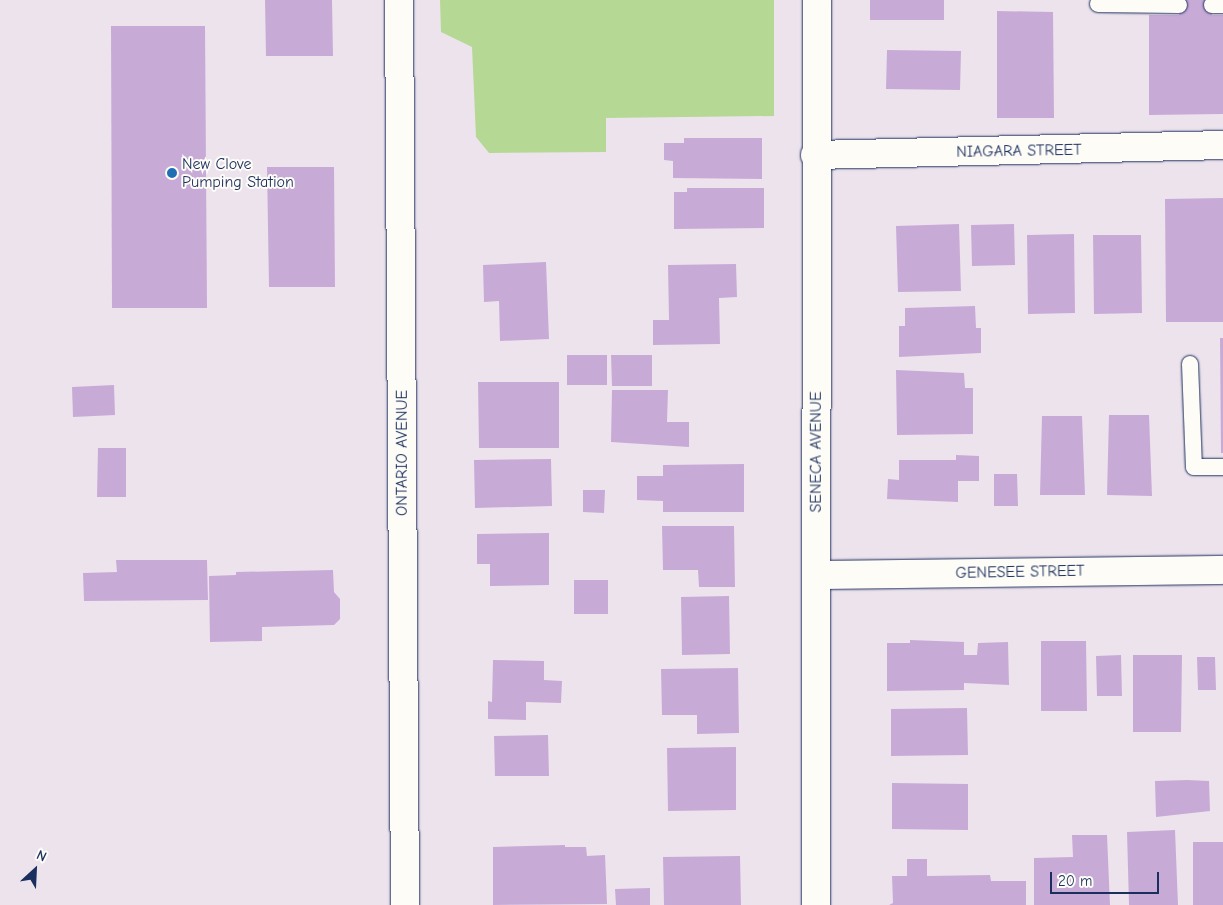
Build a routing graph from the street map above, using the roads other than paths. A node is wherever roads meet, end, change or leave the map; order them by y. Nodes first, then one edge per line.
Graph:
1 (399, 0) edge
2 (817, 0) edge
3 (1098, 4) dead end
4 (1179, 4) dead end
5 (1223, 146) edge
6 (815, 156) junction
7 (1190, 364) dead end
8 (1223, 467) edge
9 (1223, 570) edge
10 (817, 575) junction
11 (405, 905) edge
12 (816, 905) edge

1 - 11 street, ONTARIO AVENUE
2 - 6 street, SENECA AVENUE
3 - 4 lane
5 - 6 street, NIAGARA STREET
6 - 10 street, SENECA AVENUE
7 - 8 lane
9 - 10 street, GENESEE STREET
10 - 12 street, SENECA AVENUE

